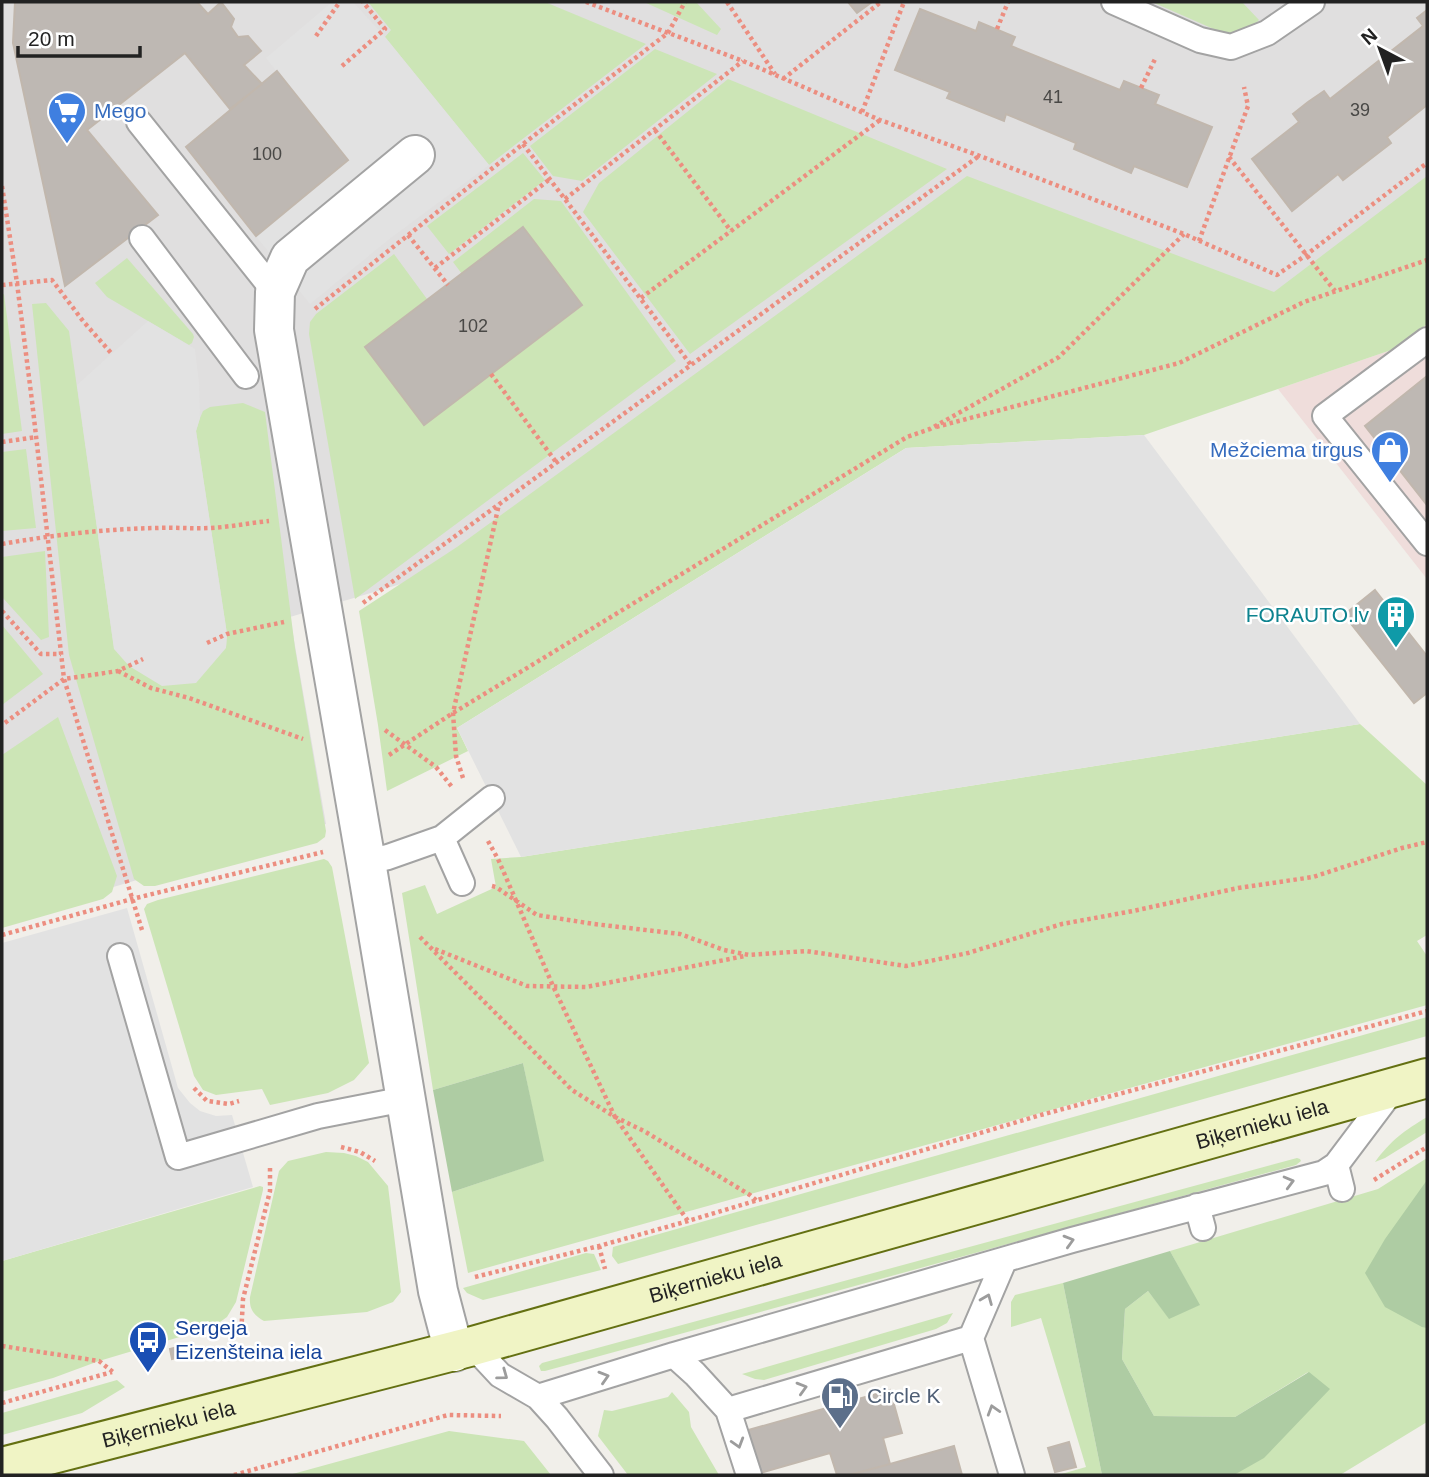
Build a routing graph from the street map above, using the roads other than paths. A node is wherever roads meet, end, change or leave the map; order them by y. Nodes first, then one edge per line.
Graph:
1 (1114, 2) edge
2 (1312, 2) edge
3 (139, 122) dead end
4 (415, 155) dead end
5 (142, 238) dead end
6 (275, 292) junction
7 (1427, 340) edge
8 (246, 376) dead end
9 (1427, 543) edge
10 (483, 805) road end
11 (442, 838) junction
12 (366, 862) junction
13 (462, 883) road end
14 (120, 956) dead end
15 (1410, 1083) edge
16 (405, 1099) junction
17 (1336, 1165) junction
18 (1342, 1189) dead end
19 (1004, 1261) junction
20 (971, 1338) junction
21 (463, 1349) junction
22 (674, 1355) junction
23 (538, 1397) junction
24 (728, 1410) junction
25 (2, 1467) edge
26 (601, 1475) edge
27 (748, 1475) edge
28 (1012, 1475) edge

1 - 2 lane
3 - 6 lane
4 - 6 street
5 - 8 lane
6 - 12 street
7 - 9 lane
10 - 11 lane
11 - 12 lane
11 - 13 lane
12 - 16 street
14 - 16 lane
15 - 17 lane
15 - 21 main road, Biķernieku iela
16 - 21 street
17 - 18 lane
19 -> 17 lane
20 -> 19 lane
19 - 22 lane
24 -> 20 lane
28 -> 20 lane
21 -> 23 lane
21 - 25 main road, Biķernieku iela
23 -> 22 lane
22 - 24 lane
23 - 26 lane
24 -> 27 lane

